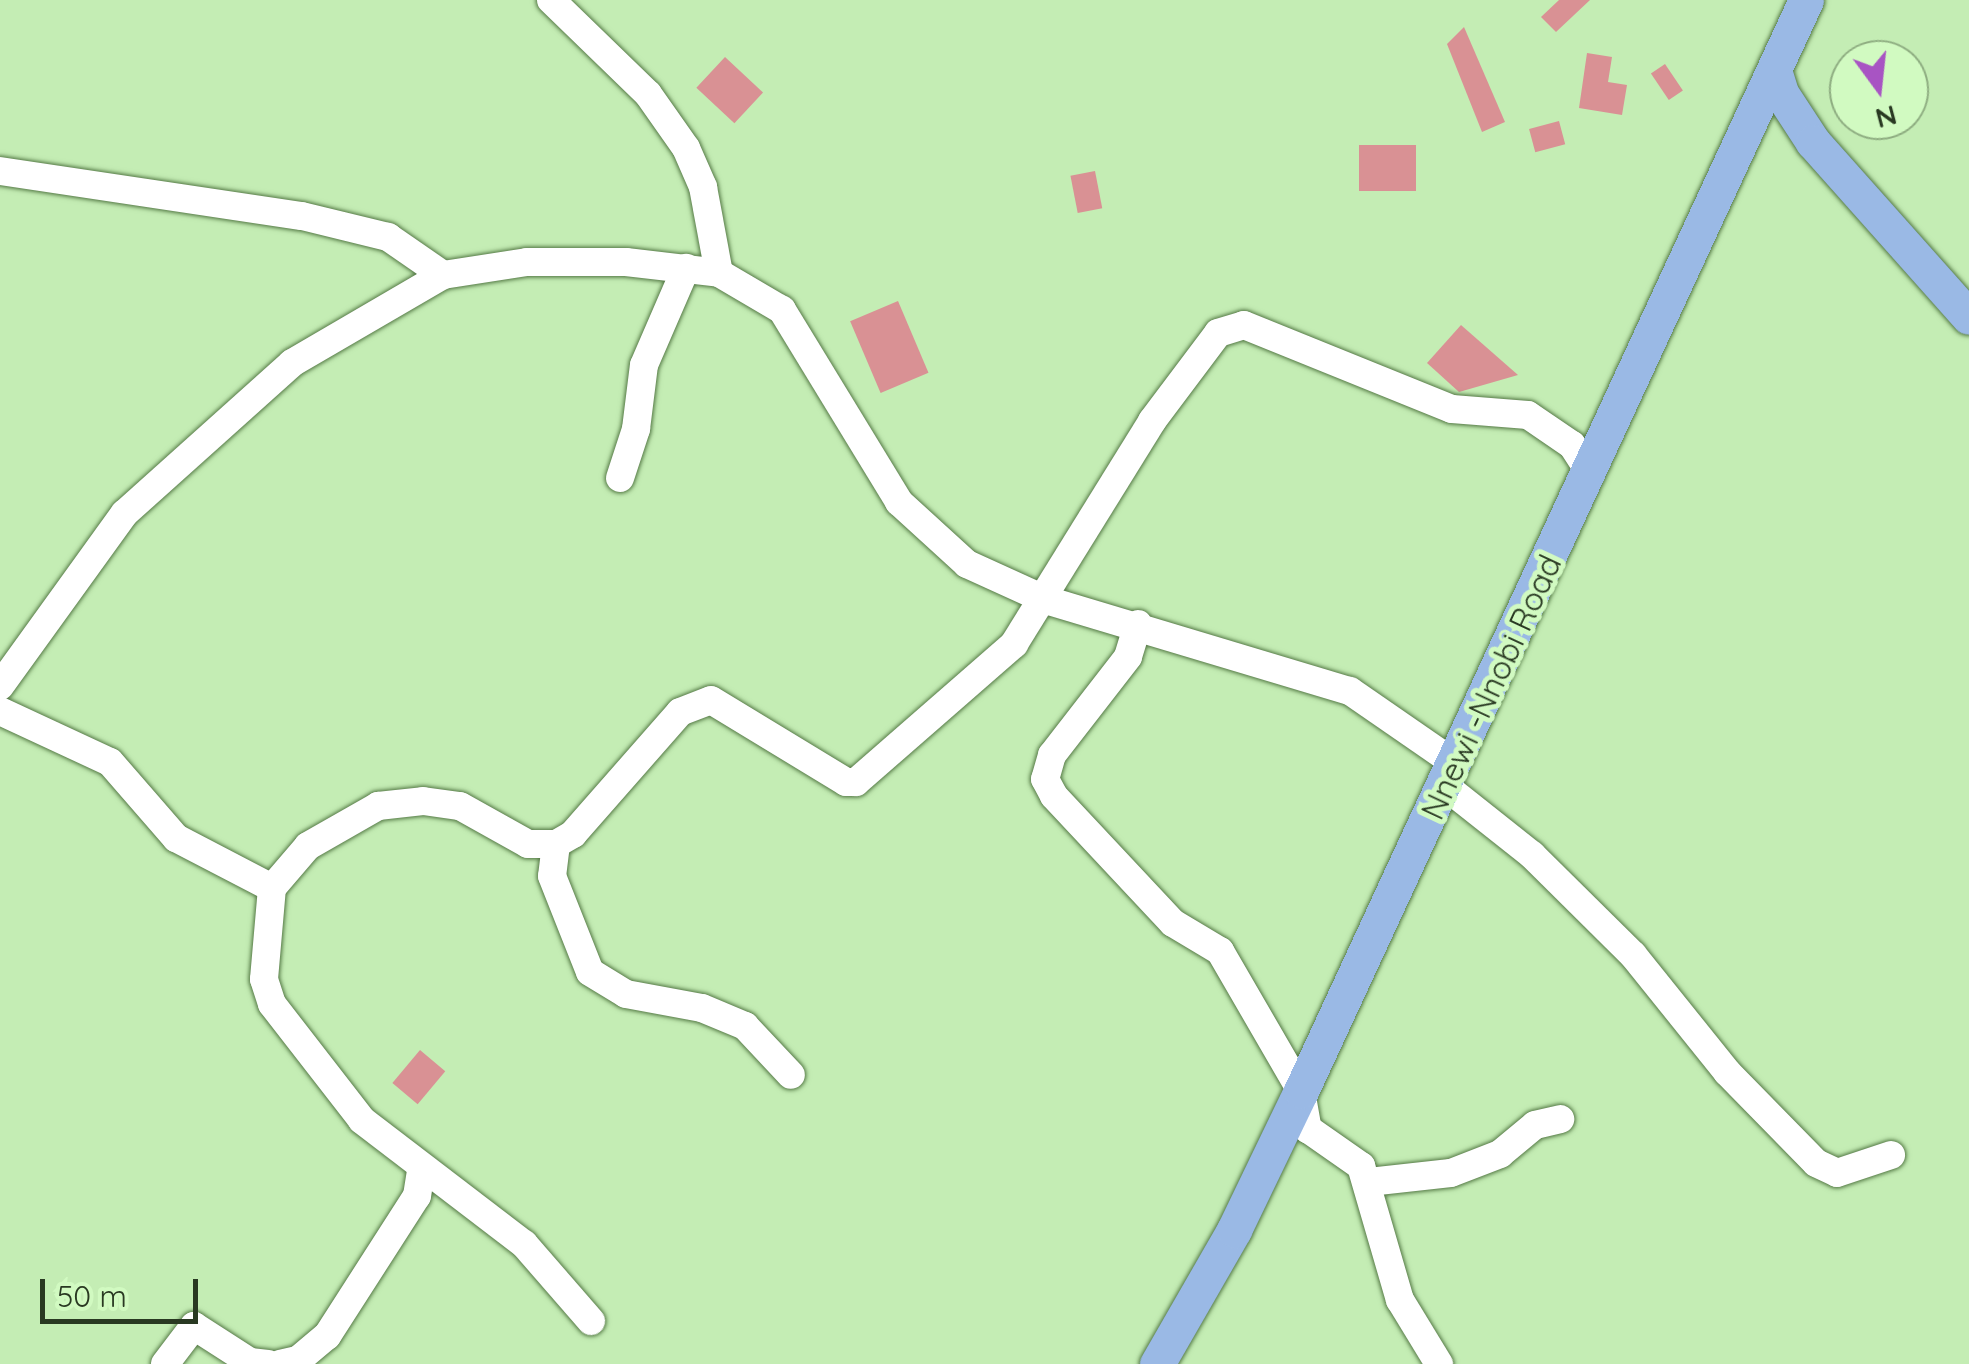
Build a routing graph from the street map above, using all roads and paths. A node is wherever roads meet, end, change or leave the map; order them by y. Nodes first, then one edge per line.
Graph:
1 (551, 0) edge
2 (1806, 0) edge
3 (1775, 73) junction
4 (1746, 133) junction
5 (1813, 142) junction
6 (0, 171) edge
7 (686, 268) junction
8 (718, 273) junction
9 (443, 275) junction
10 (1969, 317) edge
11 (1591, 474) junction
12 (620, 478) dead end
13 (1046, 600) junction
14 (1138, 624) junction
15 (0, 686) edge
16 (0, 710) edge
17 (1451, 775) junction
18 (556, 844) junction
19 (272, 888) junction
20 (791, 1075) dead end
21 (1301, 1092) junction
22 (1560, 1119) dead end
23 (1891, 1155) dead end
24 (421, 1170) junction
25 (1369, 1182) junction
26 (592, 1321) dead end
27 (166, 1364) edge
28 (268, 1364) edge
29 (280, 1364) edge
30 (1157, 1364) edge
31 (1439, 1364) edge

1 - 8 street
2 - 3 main road, Nnewi -Nnobi Road
3 - 4 main road, Nnewi -Nnobi Road
3 - 5 main road
4 - 5 main road
4 - 11 main road, Nnewi -Nnobi Road
5 - 10 main road
6 - 9 street
7 - 8 street
7 - 9 street
7 - 12 street
8 - 13 street
9 - 15 street
11 - 13 street
11 - 17 main road, Nnewi -Nnobi Road
13 - 14 street
13 - 18 street
14 - 17 street
14 - 21 street
16 - 19 street
17 - 21 main road, Nnewi -Nnobi Road
17 - 23 street
18 - 19 street
18 - 20 street
19 - 24 street
21 - 25 street
21 - 30 main road, Nnewi -Nnobi Road
22 - 25 street
24 - 26 street
24 - 29 street
25 - 31 street
27 - 28 street

